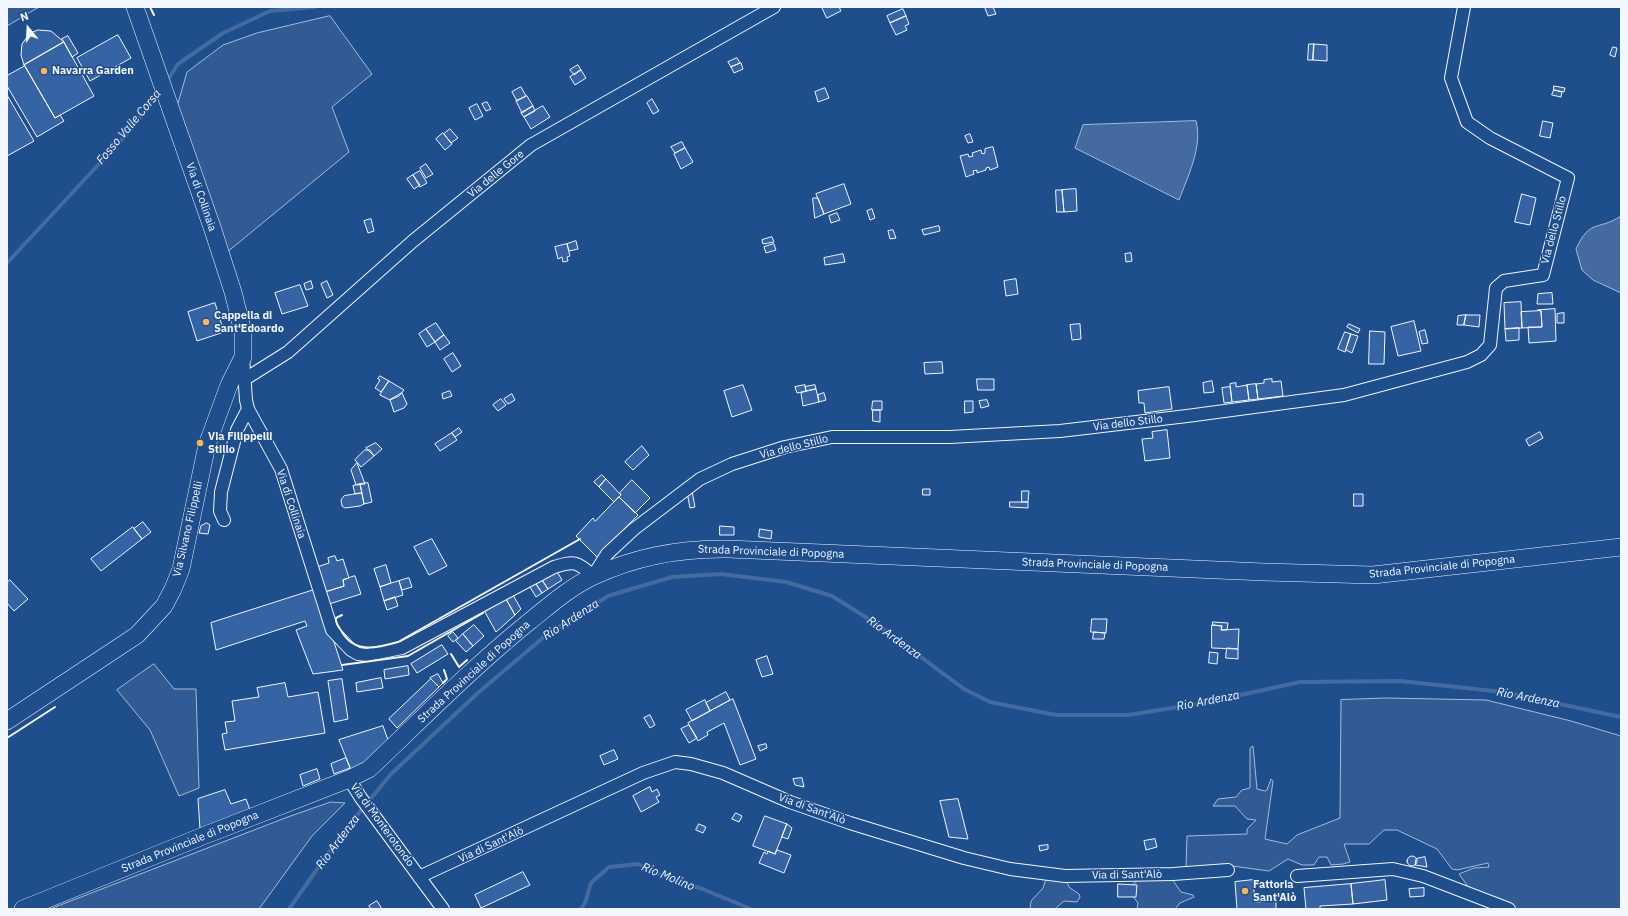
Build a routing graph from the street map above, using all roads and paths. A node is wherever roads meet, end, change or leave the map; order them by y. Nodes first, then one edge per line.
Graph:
1 (135, 7) edge
2 (774, 7) edge
3 (1464, 7) edge
4 (243, 358) junction
5 (246, 379) junction
6 (248, 409) junction
7 (224, 520) dead end
8 (1621, 547) edge
9 (593, 576) junction
10 (7, 721) edge
11 (349, 779) junction
12 (1228, 870) dead end
13 (1297, 876) dead end
14 (419, 877) junction
15 (27, 908) edge
16 (443, 909) edge
17 (1509, 909) edge

1 - 4 main road, Via di Collinaia
2 - 5 street, Via delle Gore
3 - 9 street, Via dello Stillo
4 - 5 street, Via di Collinaia
4 - 10 main road, Via Silvano Filippelli
5 - 6 street, Via di Collinaia
6 - 7 street
6 - 9 street, Via di Collinaia
8 - 9 main road, Strada Provinciale di Popogna
9 - 11 main road, Strada Provinciale di Popogna
11 - 14 street, Via di Monterotondo
11 - 15 main road, Strada Provinciale di Popogna
12 - 14 street, Via di Sant'Alò
13 - 17 street
14 - 16 street, Via di Monterotondo

